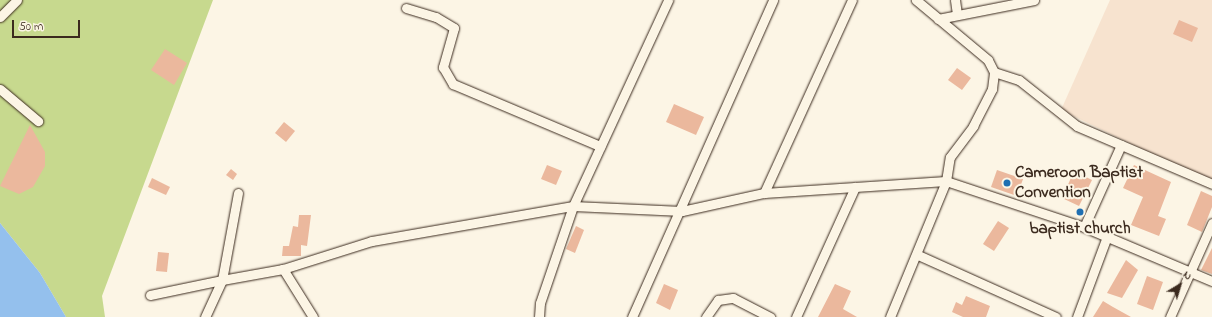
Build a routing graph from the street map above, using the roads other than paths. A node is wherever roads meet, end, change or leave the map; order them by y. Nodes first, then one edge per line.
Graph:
1 (17, 0) edge
2 (668, 0) edge
3 (772, 0) edge
4 (852, 0) edge
5 (916, 0) edge
6 (954, 0) edge
7 (1034, 0) edge
8 (406, 8) dead end
9 (957, 16) junction
10 (0, 17) edge
11 (938, 19) junction
12 (994, 72) junction
13 (0, 90) edge
14 (38, 121) dead end
15 (1121, 145) junction
16 (600, 146) junction
17 (946, 181) junction
18 (1212, 184) edge
19 (855, 187) junction
20 (238, 193) dead end
21 (764, 193) junction
22 (573, 206) junction
23 (682, 211) junction
24 (1212, 223) edge
25 (1084, 227) junction
26 (1106, 238) junction
27 (918, 255) junction
28 (283, 269) junction
29 (1189, 272) junction
30 (222, 280) junction
31 (1212, 281) edge
32 (150, 294) dead end
33 (205, 317) edge
34 (313, 317) edge
35 (540, 317) edge
36 (632, 317) edge
37 (706, 317) edge
38 (770, 317) edge
39 (796, 317) edge
40 (890, 317) edge
41 (1056, 317) edge
42 (1077, 317) edge
43 (1170, 317) edge

1 - 10 street
2 - 16 street
3 - 23 street
4 - 21 street
5 - 11 street
6 - 9 street
7 - 9 street
8 - 16 street
9 - 11 street
11 - 12 street
12 - 15 street
12 - 17 street
13 - 14 street
15 - 18 street
15 - 25 street
16 - 22 street
17 - 19 street
17 - 25 street
17 - 27 street
19 - 21 street
19 - 39 street
20 - 30 street
21 - 23 street
22 - 23 street
22 - 28 street
22 - 35 street
23 - 36 street
24 - 29 street
25 - 26 street
26 - 29 street
26 - 42 street
27 - 40 street
27 - 41 street
28 - 30 street
28 - 34 street
29 - 31 street
29 - 43 street
30 - 32 street
30 - 33 street
37 - 38 street

